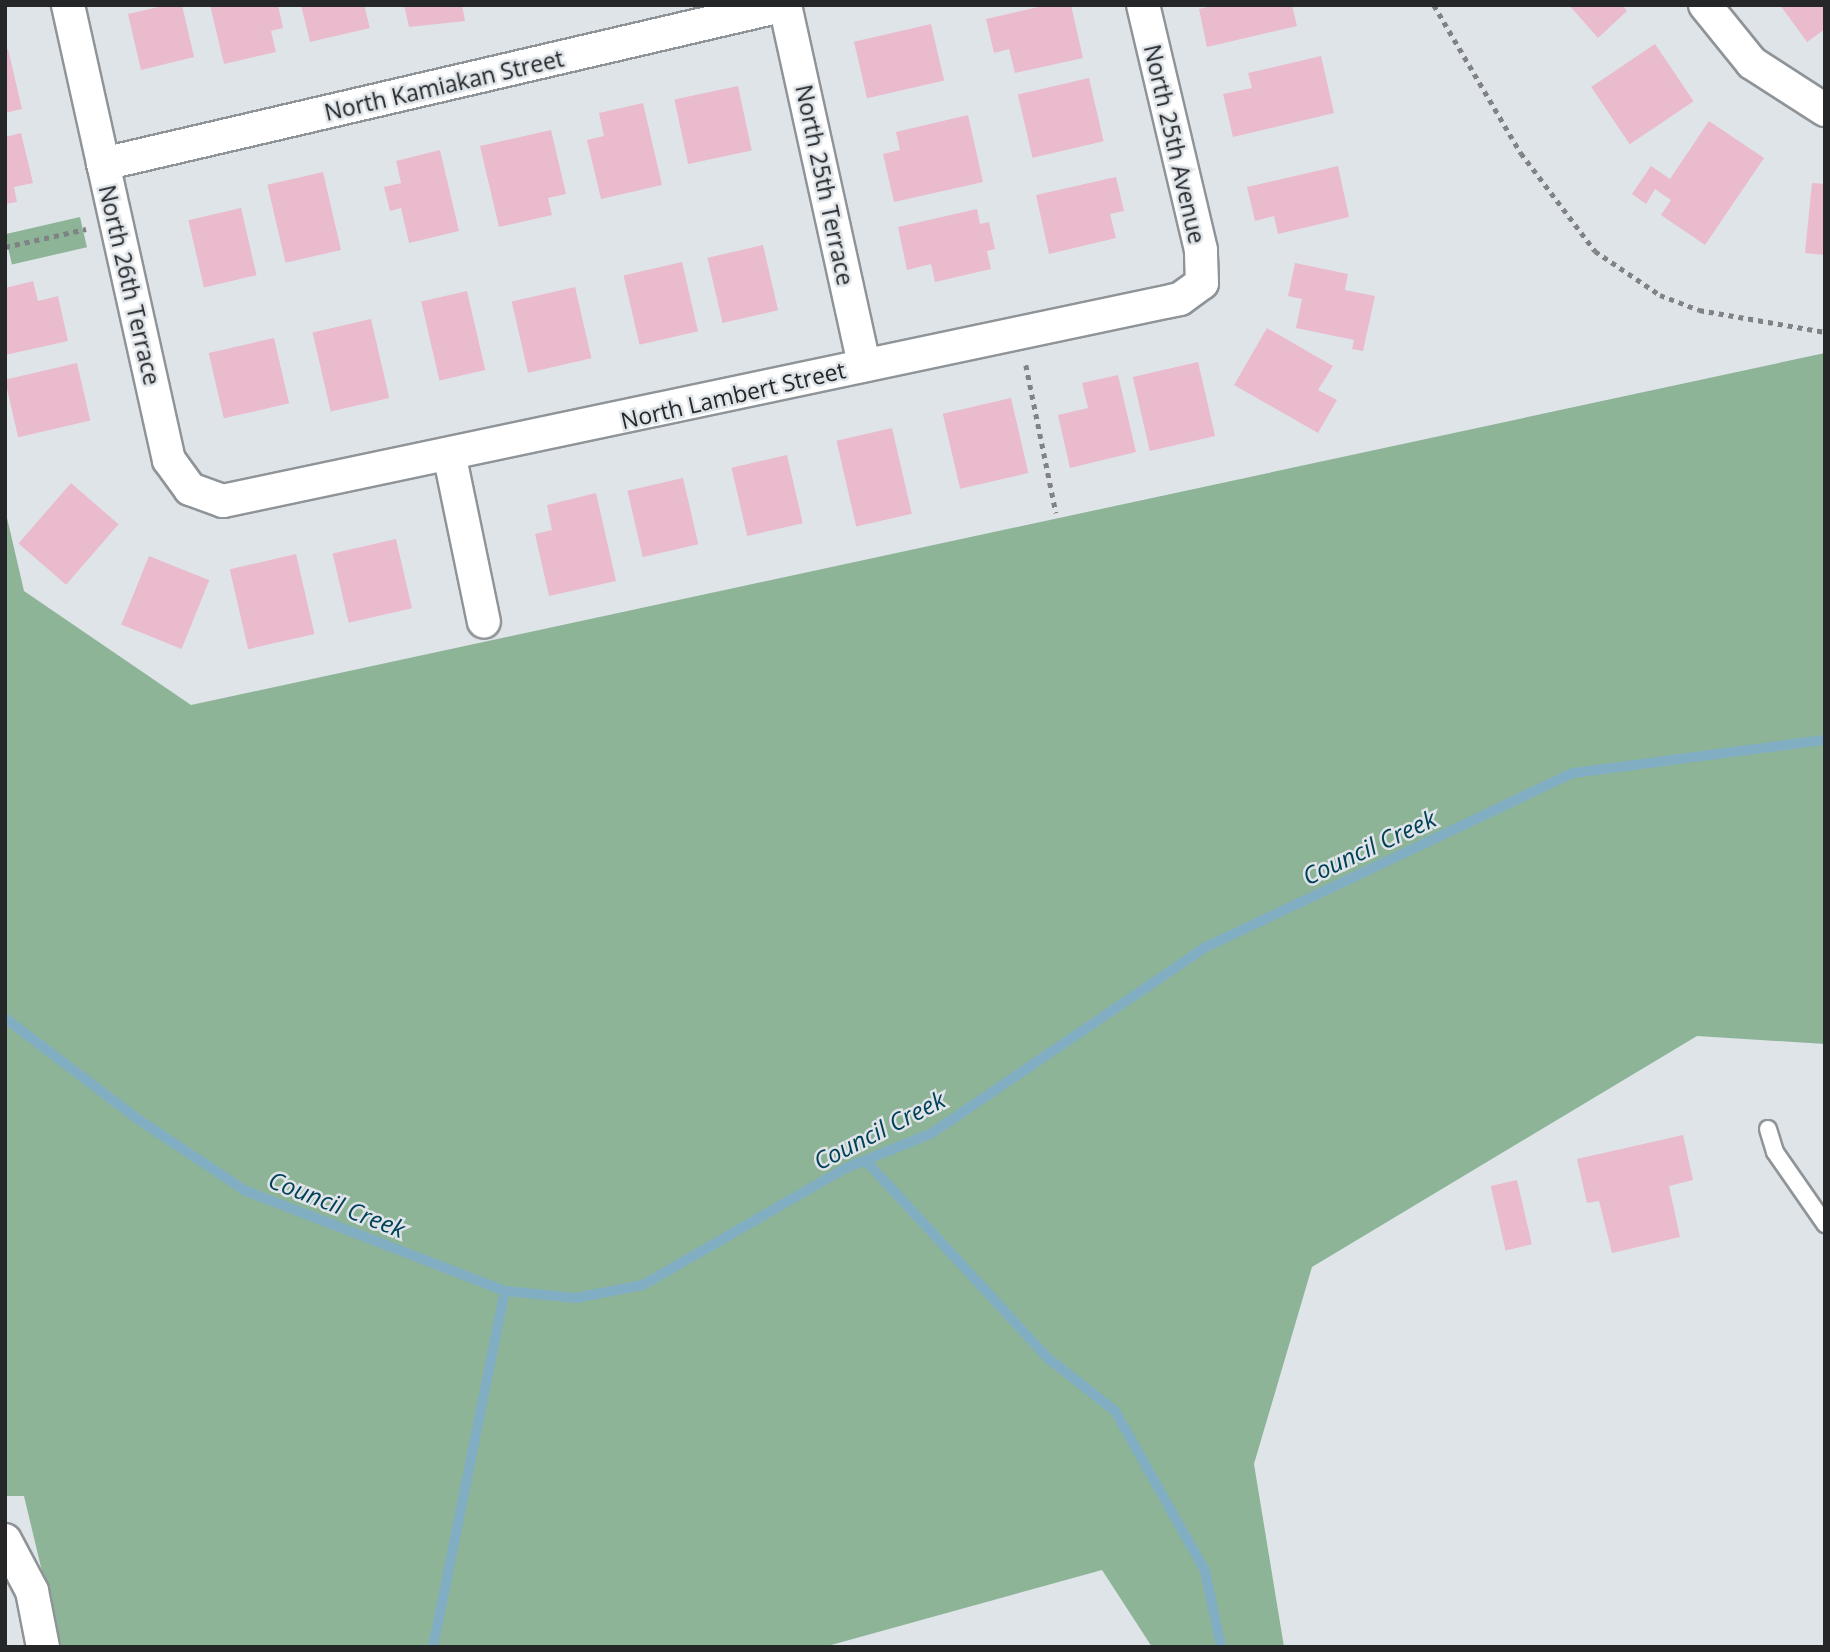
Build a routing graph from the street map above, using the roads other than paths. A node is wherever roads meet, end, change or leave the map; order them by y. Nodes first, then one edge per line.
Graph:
1 (68, 5) edge
2 (785, 5) edge
3 (1143, 5) edge
4 (1705, 5) edge
5 (1825, 110) edge
6 (103, 164) junction
7 (1202, 283) joint
8 (864, 365) junction
9 (450, 458) junction
10 (260, 497) joint
11 (484, 622) dead end
12 (1769, 1129) dead end
13 (1825, 1224) edge
14 (5, 1540) edge
15 (43, 1647) edge

1 - 6 street, North 26th Terrace
2 - 6 street, North Kamiakan Street
2 - 8 street, North 25th Terrace
3 - 7 street, North 25th Avenue
4 - 5 street
6 - 10 street, North 26th Terrace
7 - 8 street, North Lambert Street
8 - 9 street, North Lambert Street
9 - 10 street, North Lambert Street
9 - 11 street
12 - 13 lane
14 - 15 street

